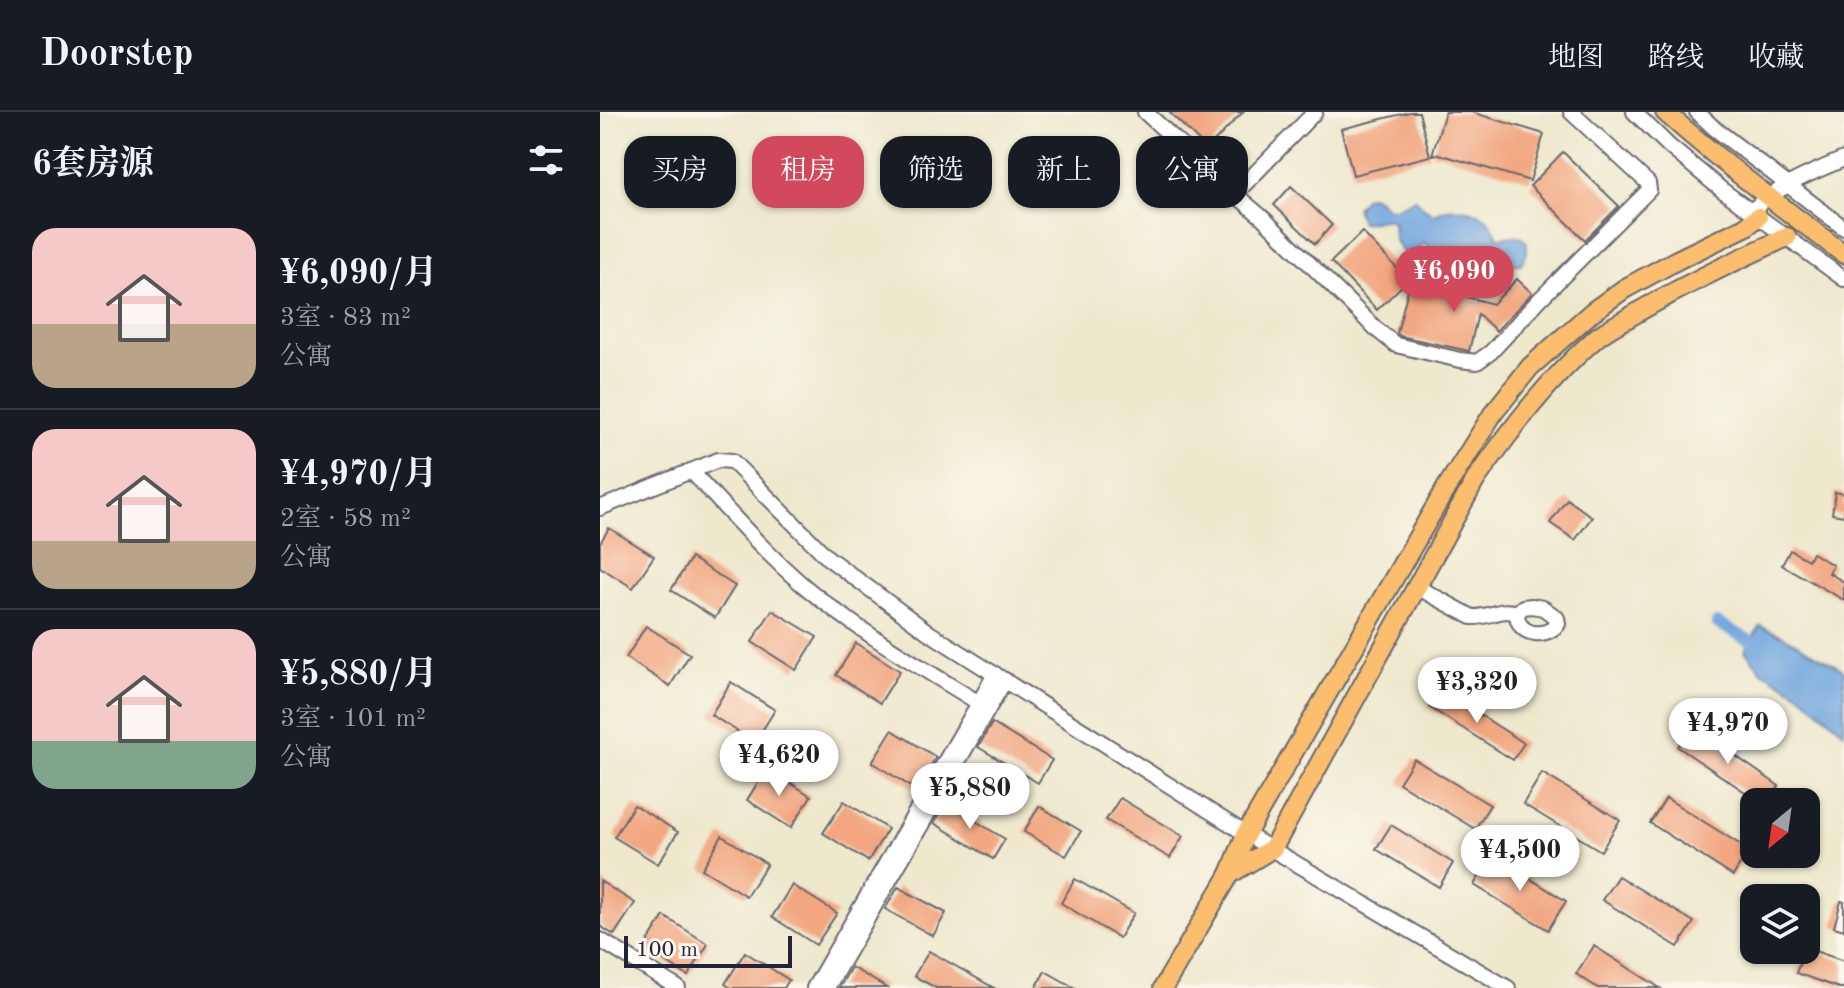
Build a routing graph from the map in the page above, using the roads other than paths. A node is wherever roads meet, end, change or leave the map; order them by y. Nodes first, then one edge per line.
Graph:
1 (1145, 112) edge
2 (1315, 112) edge
3 (1571, 112) edge
4 (1634, 112) edge
5 (1665, 112) edge
6 (1697, 112) edge
7 (1171, 136) edge
8 (1844, 159) edge
9 (1248, 181) edge
10 (1786, 184) junction
11 (1767, 197) junction
12 (1248, 205) edge
13 (1754, 214) junction
14 (1844, 228) edge
15 (1787, 237) junction
16 (1844, 254) edge
17 (1844, 279) edge
18 (691, 471) junction
19 (600, 508) edge
20 (1417, 587) junction
21 (1517, 613) dead end
22 (1000, 677) junction
23 (979, 703) junction
24 (1246, 834) junction
25 (1273, 848) junction
26 (1230, 874) junction
27 (600, 940) edge
28 (678, 988) edge
29 (814, 988) edge
30 (827, 988) edge
31 (1163, 988) edge
32 (1508, 988) edge

1 - 7 street
2 - 9 street
3 - 12 street
4 - 13 street
5 - 11 main road
6 - 10 street
8 - 10 street
10 - 11 street
10 - 14 street
11 - 13 street
11 - 16 main road
13 - 15 street
13 - 24 main road
15 - 17 street
15 - 20 main road
18 - 19 street
18 - 22 street
18 - 23 street
20 - 21 street
20 - 25 main road
22 - 23 street
22 - 24 street
22 - 30 street
23 - 29 street
24 - 25 street
24 - 26 main road
25 - 26 main road
25 - 32 street
26 - 31 main road
27 - 28 street

